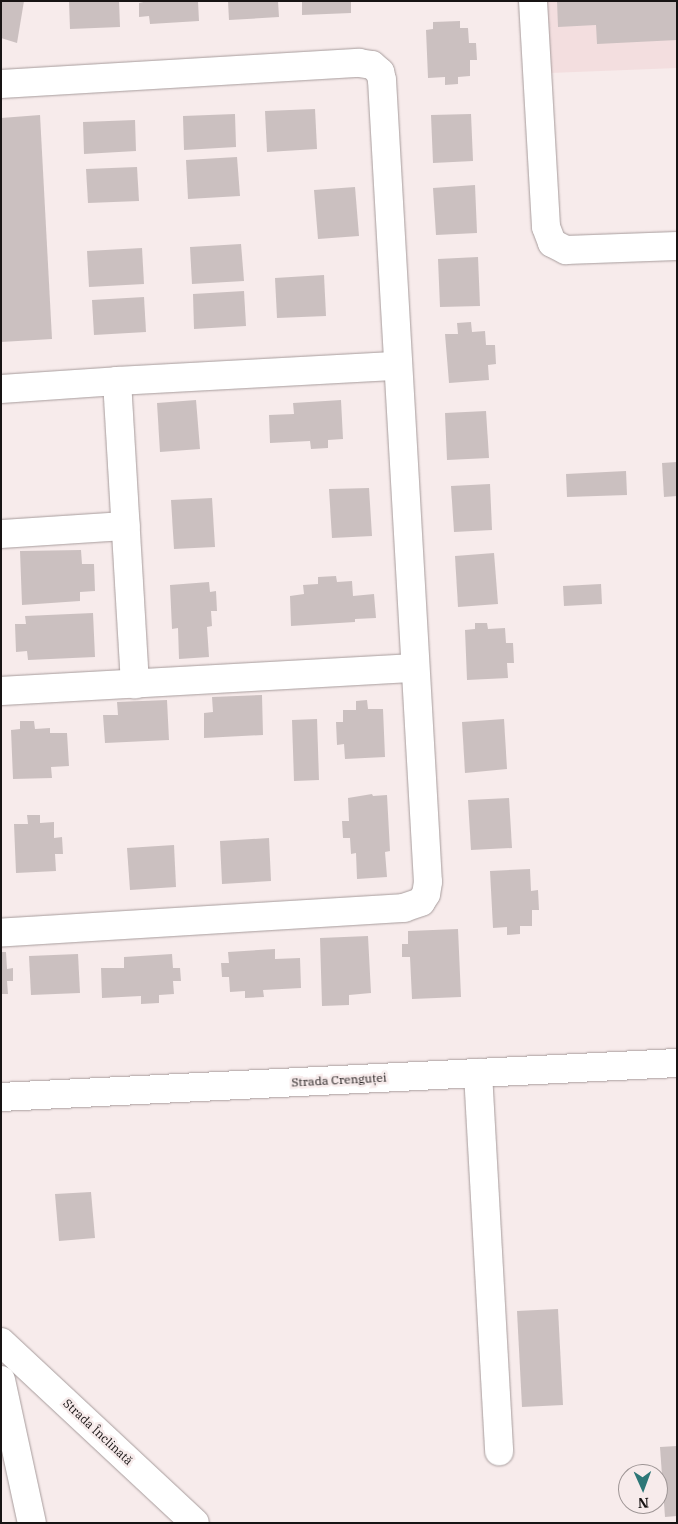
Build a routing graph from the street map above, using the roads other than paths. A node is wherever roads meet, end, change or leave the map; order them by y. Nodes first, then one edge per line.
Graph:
1 (533, 1) edge
2 (1, 84) edge
3 (677, 246) edge
4 (398, 366) junction
5 (117, 381) junction
6 (1, 390) edge
7 (126, 526) junction
8 (1, 534) edge
9 (414, 668) junction
10 (135, 684) junction
11 (1, 691) edge
12 (1, 934) edge
13 (677, 1063) edge
14 (478, 1073) junction
15 (1, 1097) edge
16 (1, 1342) edge
17 (1, 1380) edge
18 (499, 1451) dead end
19 (32, 1523) edge
20 (195, 1523) edge

1 - 3 street
2 - 4 street
4 - 5 street
4 - 9 street
5 - 6 street
5 - 7 street
7 - 8 street
7 - 10 street
9 - 10 street
9 - 12 street
10 - 11 street
13 - 14 street, Strada Crenguței
14 - 15 street, Strada Crenguței
14 - 18 street
16 - 20 street, Strada Înclinată
17 - 19 street

